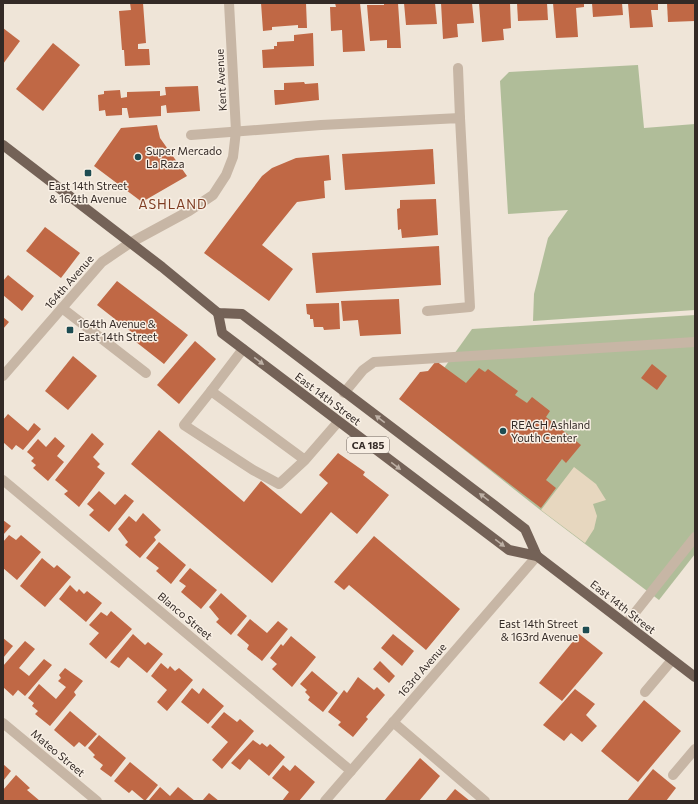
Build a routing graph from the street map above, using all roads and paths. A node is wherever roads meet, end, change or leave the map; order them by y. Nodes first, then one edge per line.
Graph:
1 (229, 3) edge
2 (458, 68) dead end
3 (460, 118) junction
4 (236, 131) junction
5 (191, 135) dead end
6 (3, 145) edge
7 (233, 157) joint
8 (130, 243) junction
9 (62, 308) junction
10 (427, 311) dead end
11 (218, 313) junction
12 (695, 342) edge
13 (243, 349) junction
14 (146, 374) dead end
15 (3, 376) edge
16 (211, 391) junction
17 (344, 393) junction
18 (338, 422) junction
19 (305, 460) junction
20 (3, 480) edge
21 (695, 537) edge
22 (537, 556) junction
23 (626, 624) junction
24 (672, 660) junction
25 (695, 677) edge
26 (645, 692) dead end
27 (394, 722) junction
28 (3, 723) edge
29 (695, 749) edge
30 (351, 771) junction
31 (673, 775) dead end
32 (97, 801) edge
33 (325, 801) edge
34 (485, 801) edge

1 - 4 street, Kent Avenue
2 - 3 street
3 - 4 street
3 - 10 street
4 - 5 street
4 - 7 street, Kent Avenue
6 - 8 main road
7 - 8 street, 164th Avenue
8 - 9 street, 164th Avenue
8 - 11 main road
9 - 14 street
9 - 15 street, 164th Avenue
11 - 13 main road, East 14th Street / CA 185
11 - 17 main road, East 14th Street / CA 185
12 - 17 street
13 - 16 street
13 -> 18 main road, East 14th Street / CA 185
16 - 19 street
16 - 19 street
22 -> 17 main road, East 14th Street / CA 185
18 - 19 street
18 -> 22 main road, East 14th Street / CA 185
20 - 30 street, Blanco Street
21 - 23 street
22 - 23 main road, East 14th Street / CA 185
22 - 27 street, 163rd Avenue
23 - 24 main road, East 14th Street / CA 185
24 - 25 main road, East 14th Street / CA 185
24 - 26 street
27 - 30 street, 163rd Avenue
27 - 34 street
28 - 32 street, Mateo Street
29 - 31 street
30 - 33 street, 163rd Avenue

